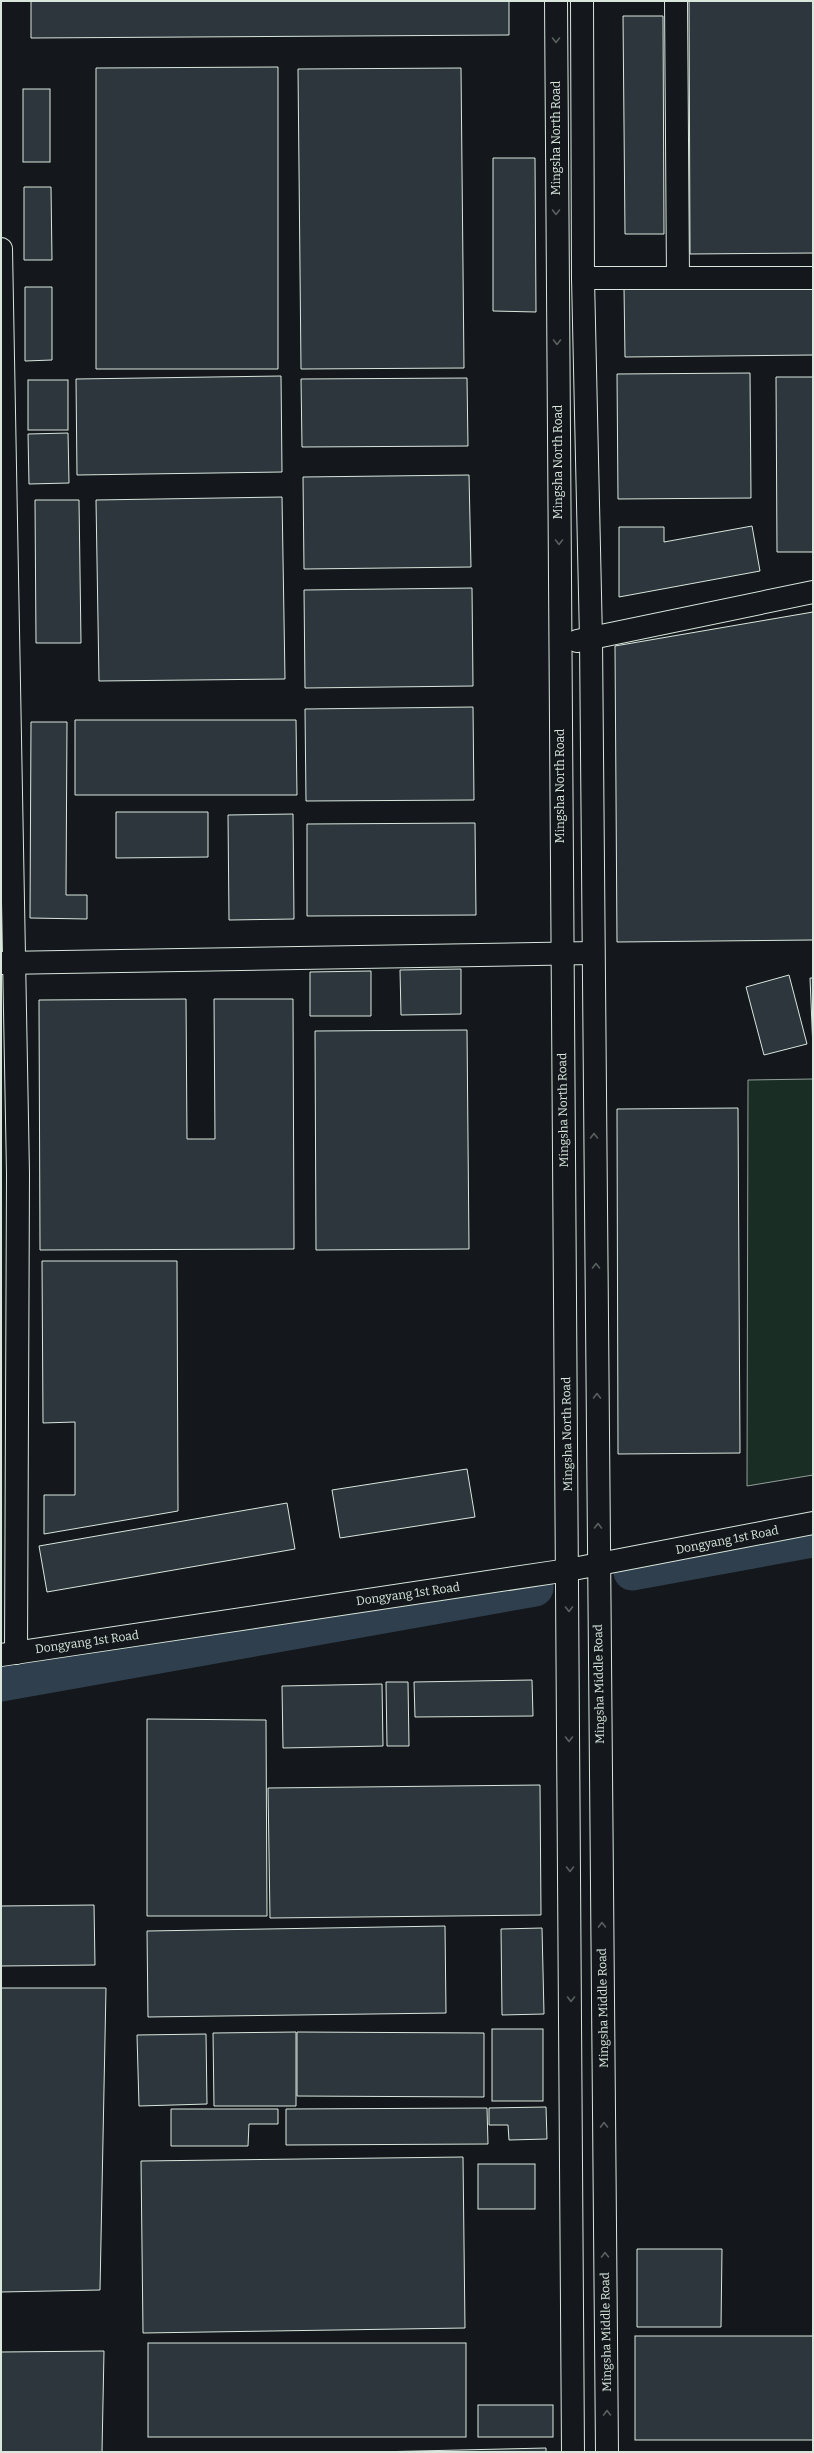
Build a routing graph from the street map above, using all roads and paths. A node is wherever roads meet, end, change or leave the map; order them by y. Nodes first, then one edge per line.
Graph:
1 (556, 1) edge
2 (582, 1) edge
3 (676, 1) edge
4 (1, 249) edge
5 (583, 278) junction
6 (678, 278) junction
7 (813, 278) edge
8 (813, 592) edge
9 (591, 638) junction
10 (559, 645) junction
11 (593, 953) junction
12 (562, 954) junction
13 (8, 962) edge
14 (813, 1523) edge
15 (598, 1565) junction
16 (568, 1570) junction
17 (9, 1654) edge
18 (574, 2452) edge
19 (607, 2452) edge

1 -> 10 street, Mingsha North Road
2 - 5 street
3 - 6 street
4 - 13 street
5 - 6 street
5 - 9 street
6 - 7 street
8 - 9 street
9 - 10 street
9 - 11 street
10 - 12 street, Mingsha North Road
11 - 12 street
15 -> 11 street
12 - 13 street
12 - 16 street, Mingsha North Road
13 - 17 street
14 - 15 street, Dongyang 1st Road
15 - 16 street, Dongyang 1st Road
19 -> 15 street, Mingsha Middle Road
16 - 17 street, Dongyang 1st Road
16 -> 18 street

